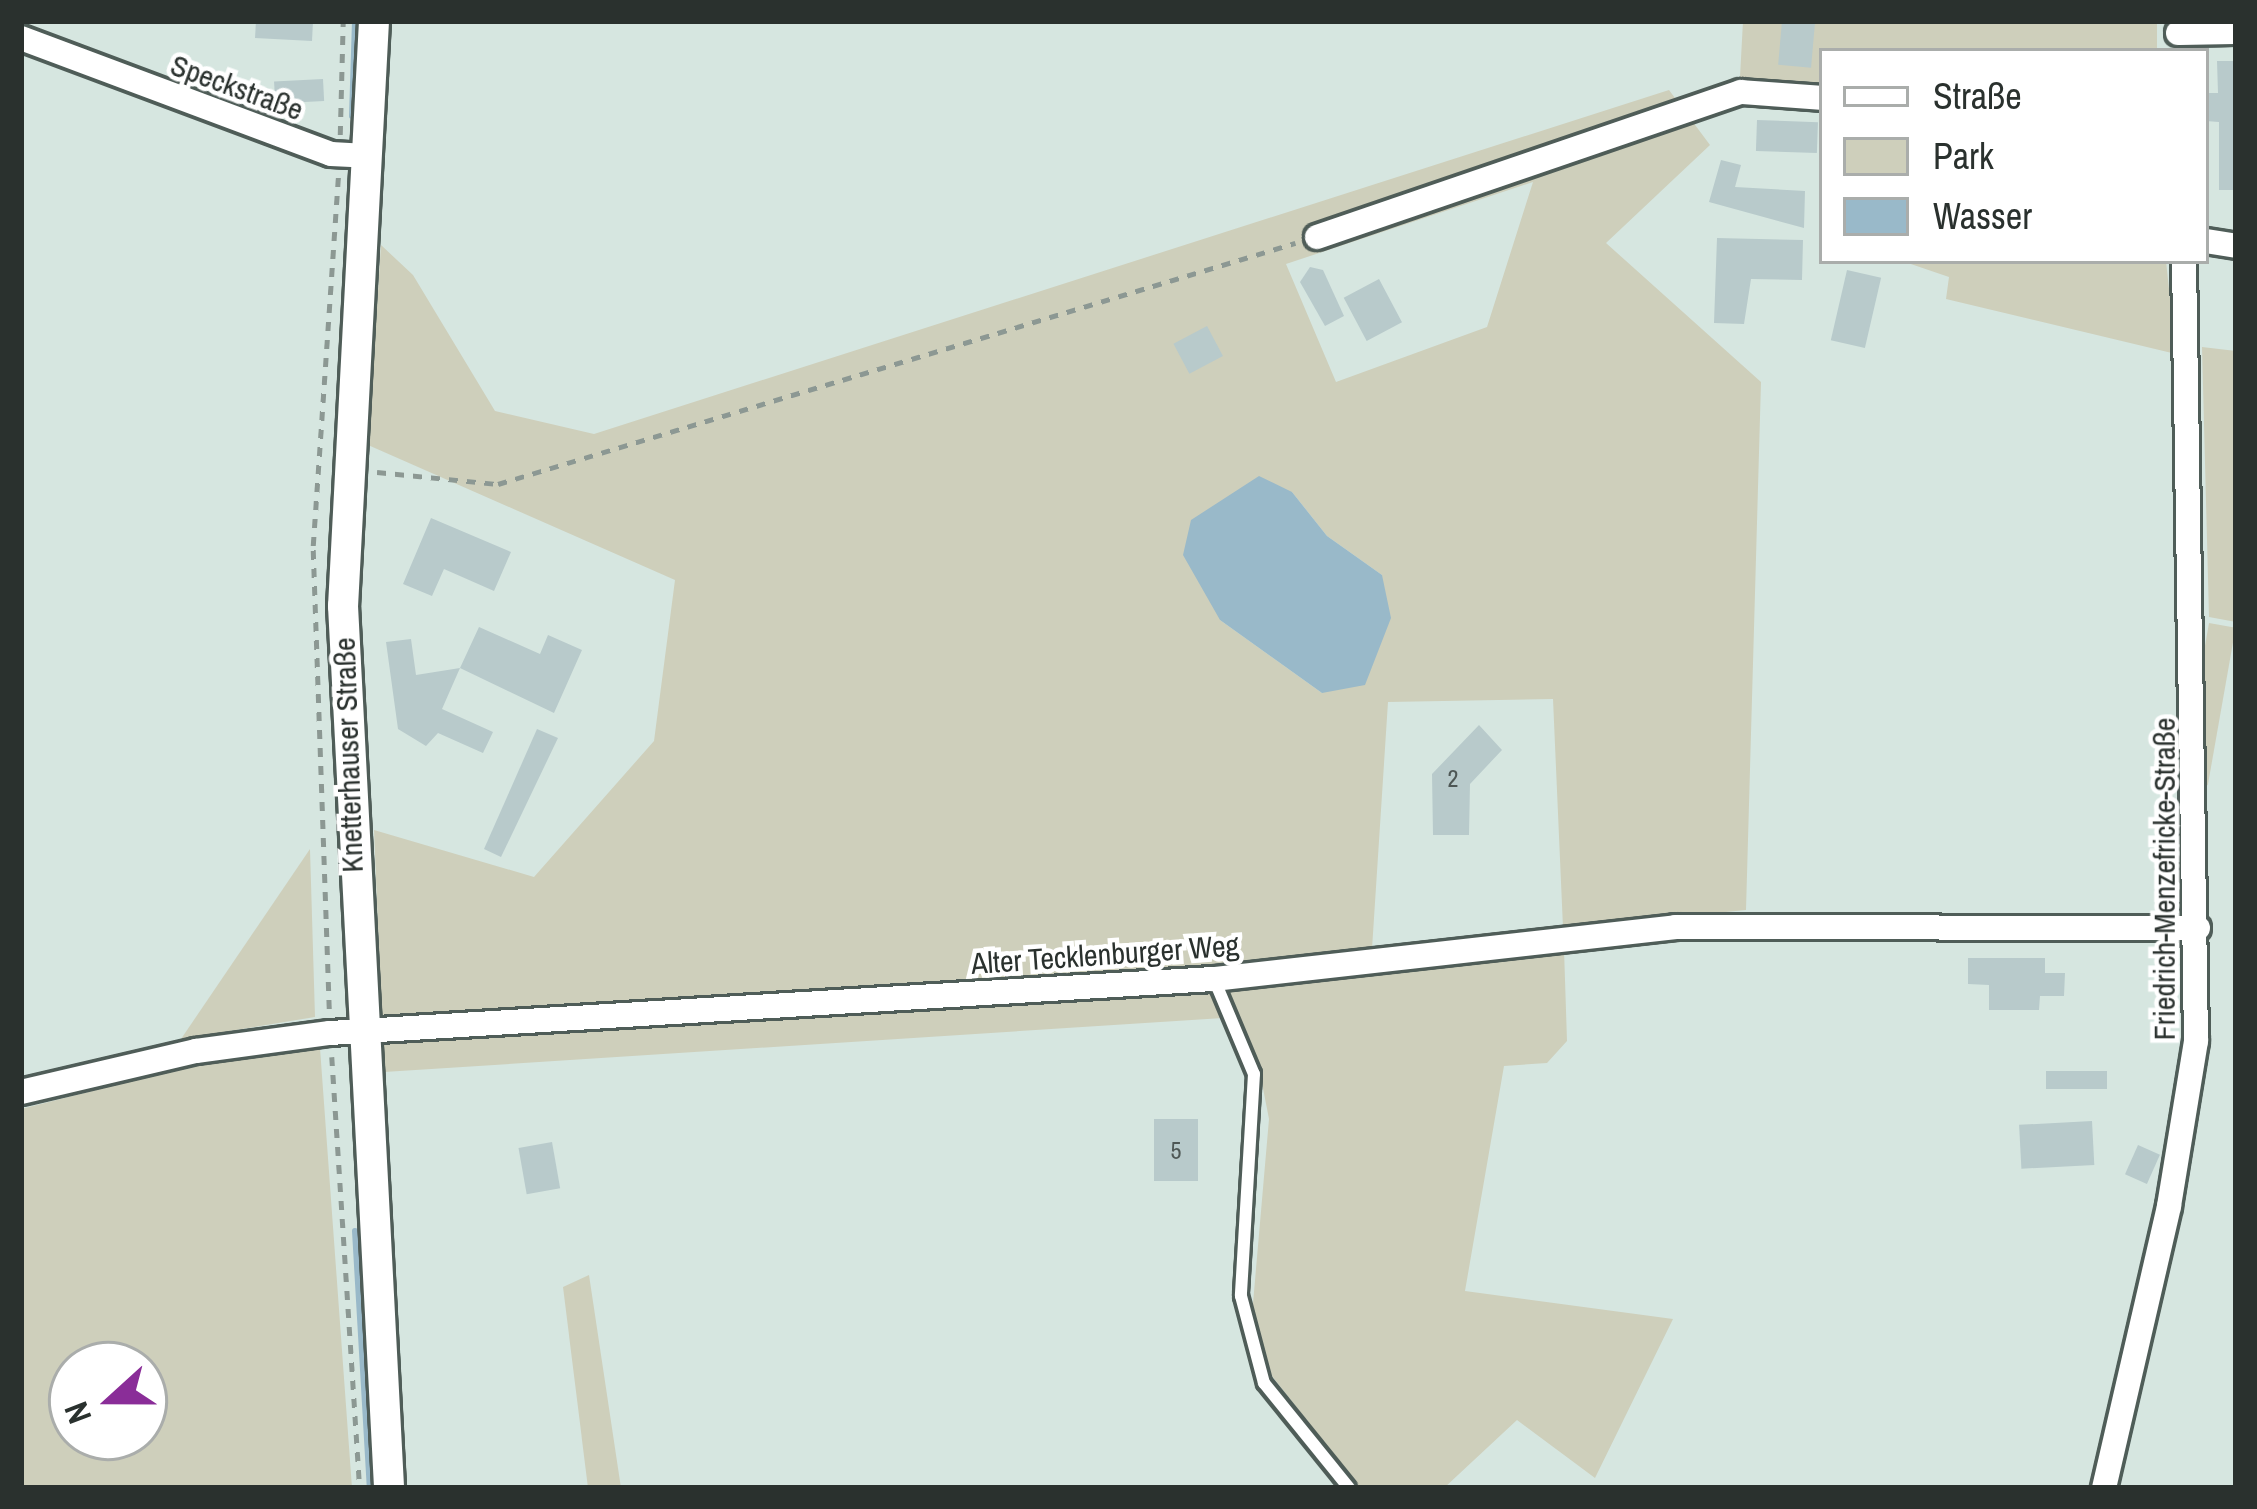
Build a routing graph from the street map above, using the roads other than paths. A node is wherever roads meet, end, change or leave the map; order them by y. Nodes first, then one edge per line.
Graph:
1 (374, 21) edge
2 (2236, 32) edge
3 (2178, 35) edge
4 (21, 38) edge
5 (1819, 98) edge
6 (353, 156) junction
7 (1317, 237) road end
8 (2184, 264) edge
9 (2198, 928) junction
10 (1214, 979) junction
11 (345, 1032) junction
12 (21, 1092) edge
13 (389, 1488) edge
14 (1349, 1488) edge
15 (2104, 1488) edge

1 - 6 street, Knetterhauser Straße
2 - 3 street
4 - 6 street, Speckstraße
5 - 7 street
6 - 11 street, Knetterhauser Straße
8 - 9 street, Friedrich-Menzefricke-Straße
9 - 10 street, Alter Tecklenburger Weg
9 - 15 street, Friedrich-Menzefricke-Straße
10 - 11 street, Alter Tecklenburger Weg
10 - 14 lane
11 - 12 street, Alter Tecklenburger Weg
11 - 13 street, Knetterhauser Straße

